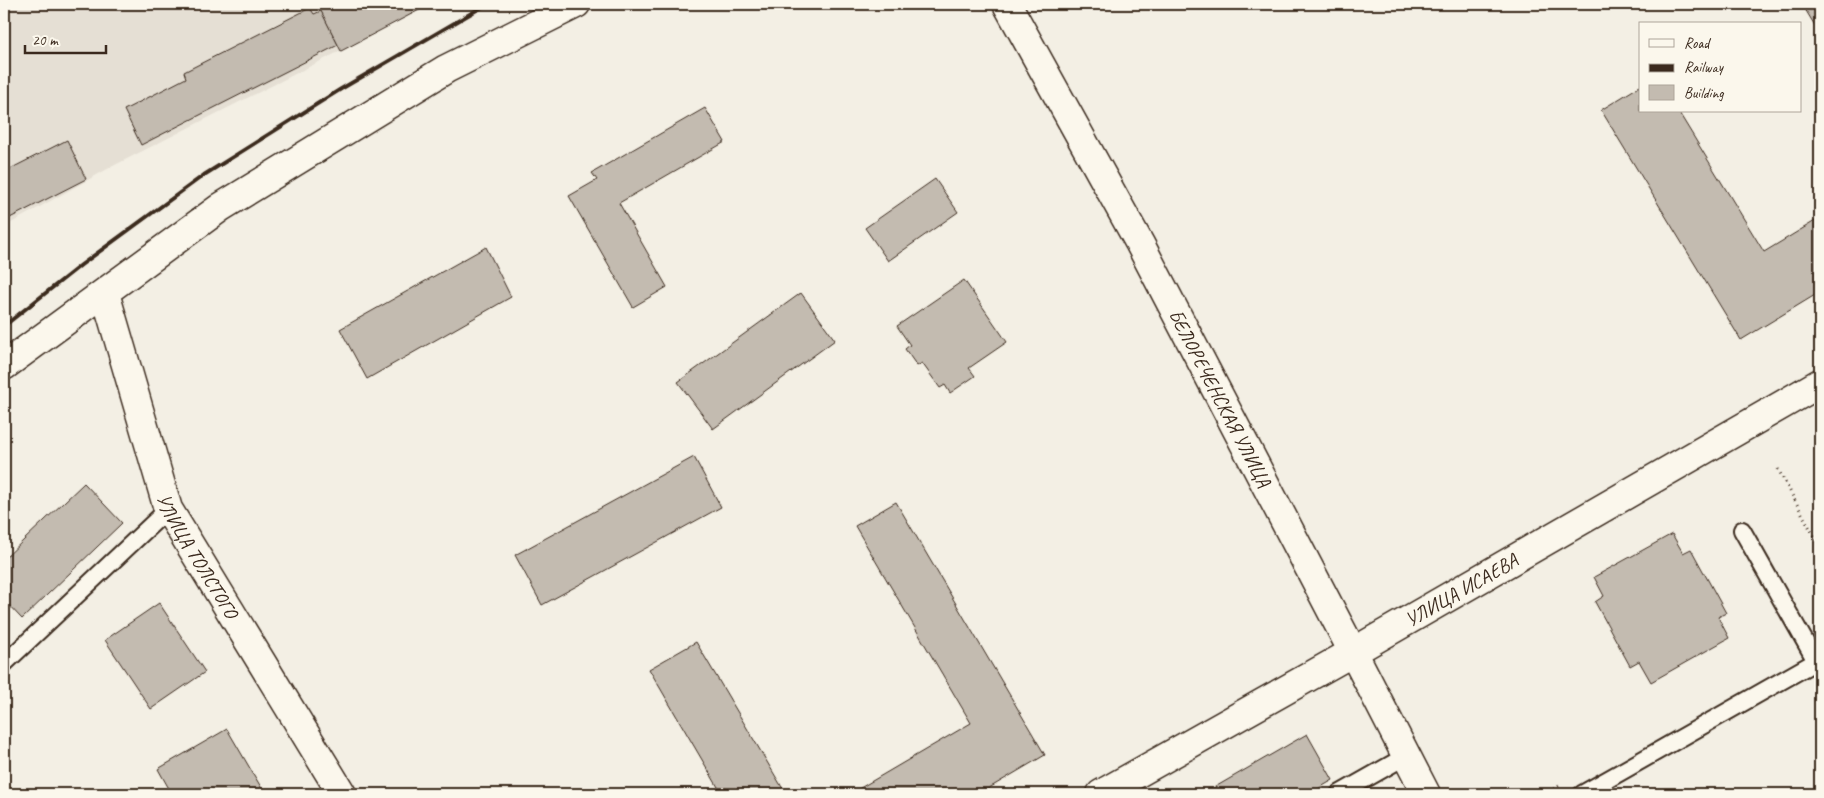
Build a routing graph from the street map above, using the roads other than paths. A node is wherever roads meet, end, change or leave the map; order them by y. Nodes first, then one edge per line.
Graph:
1 (576, 4) edge
2 (1007, 4) edge
3 (105, 293) junction
4 (4, 366) edge
5 (1820, 383) edge
6 (168, 509) junction
7 (1742, 530) dead end
8 (1353, 652) junction
9 (1818, 660) edge
10 (4, 664) edge
11 (1406, 756) junction
12 (342, 794) edge
13 (1101, 794) edge
14 (1339, 794) edge
15 (1426, 794) edge
16 (1582, 794) edge

1 - 3 street
2 - 8 street, БЕЛОРЕЧЕНСКАЯ УЛИЦА
3 - 4 street
3 - 6 street, УЛИЦА ТОЛСТОГО
5 - 8 street, УЛИЦА ИСАЕВА
6 - 10 lane
6 - 12 street, УЛИЦА ТОЛСТОГО
7 - 9 lane
8 - 11 street, БЕЛОРЕЧЕНСКАЯ УЛИЦА
8 - 13 street, УЛИЦА ИСАЕВА
9 - 16 lane
11 - 14 lane
11 - 15 street, БЕЛОРЕЧЕНСКАЯ УЛИЦА

